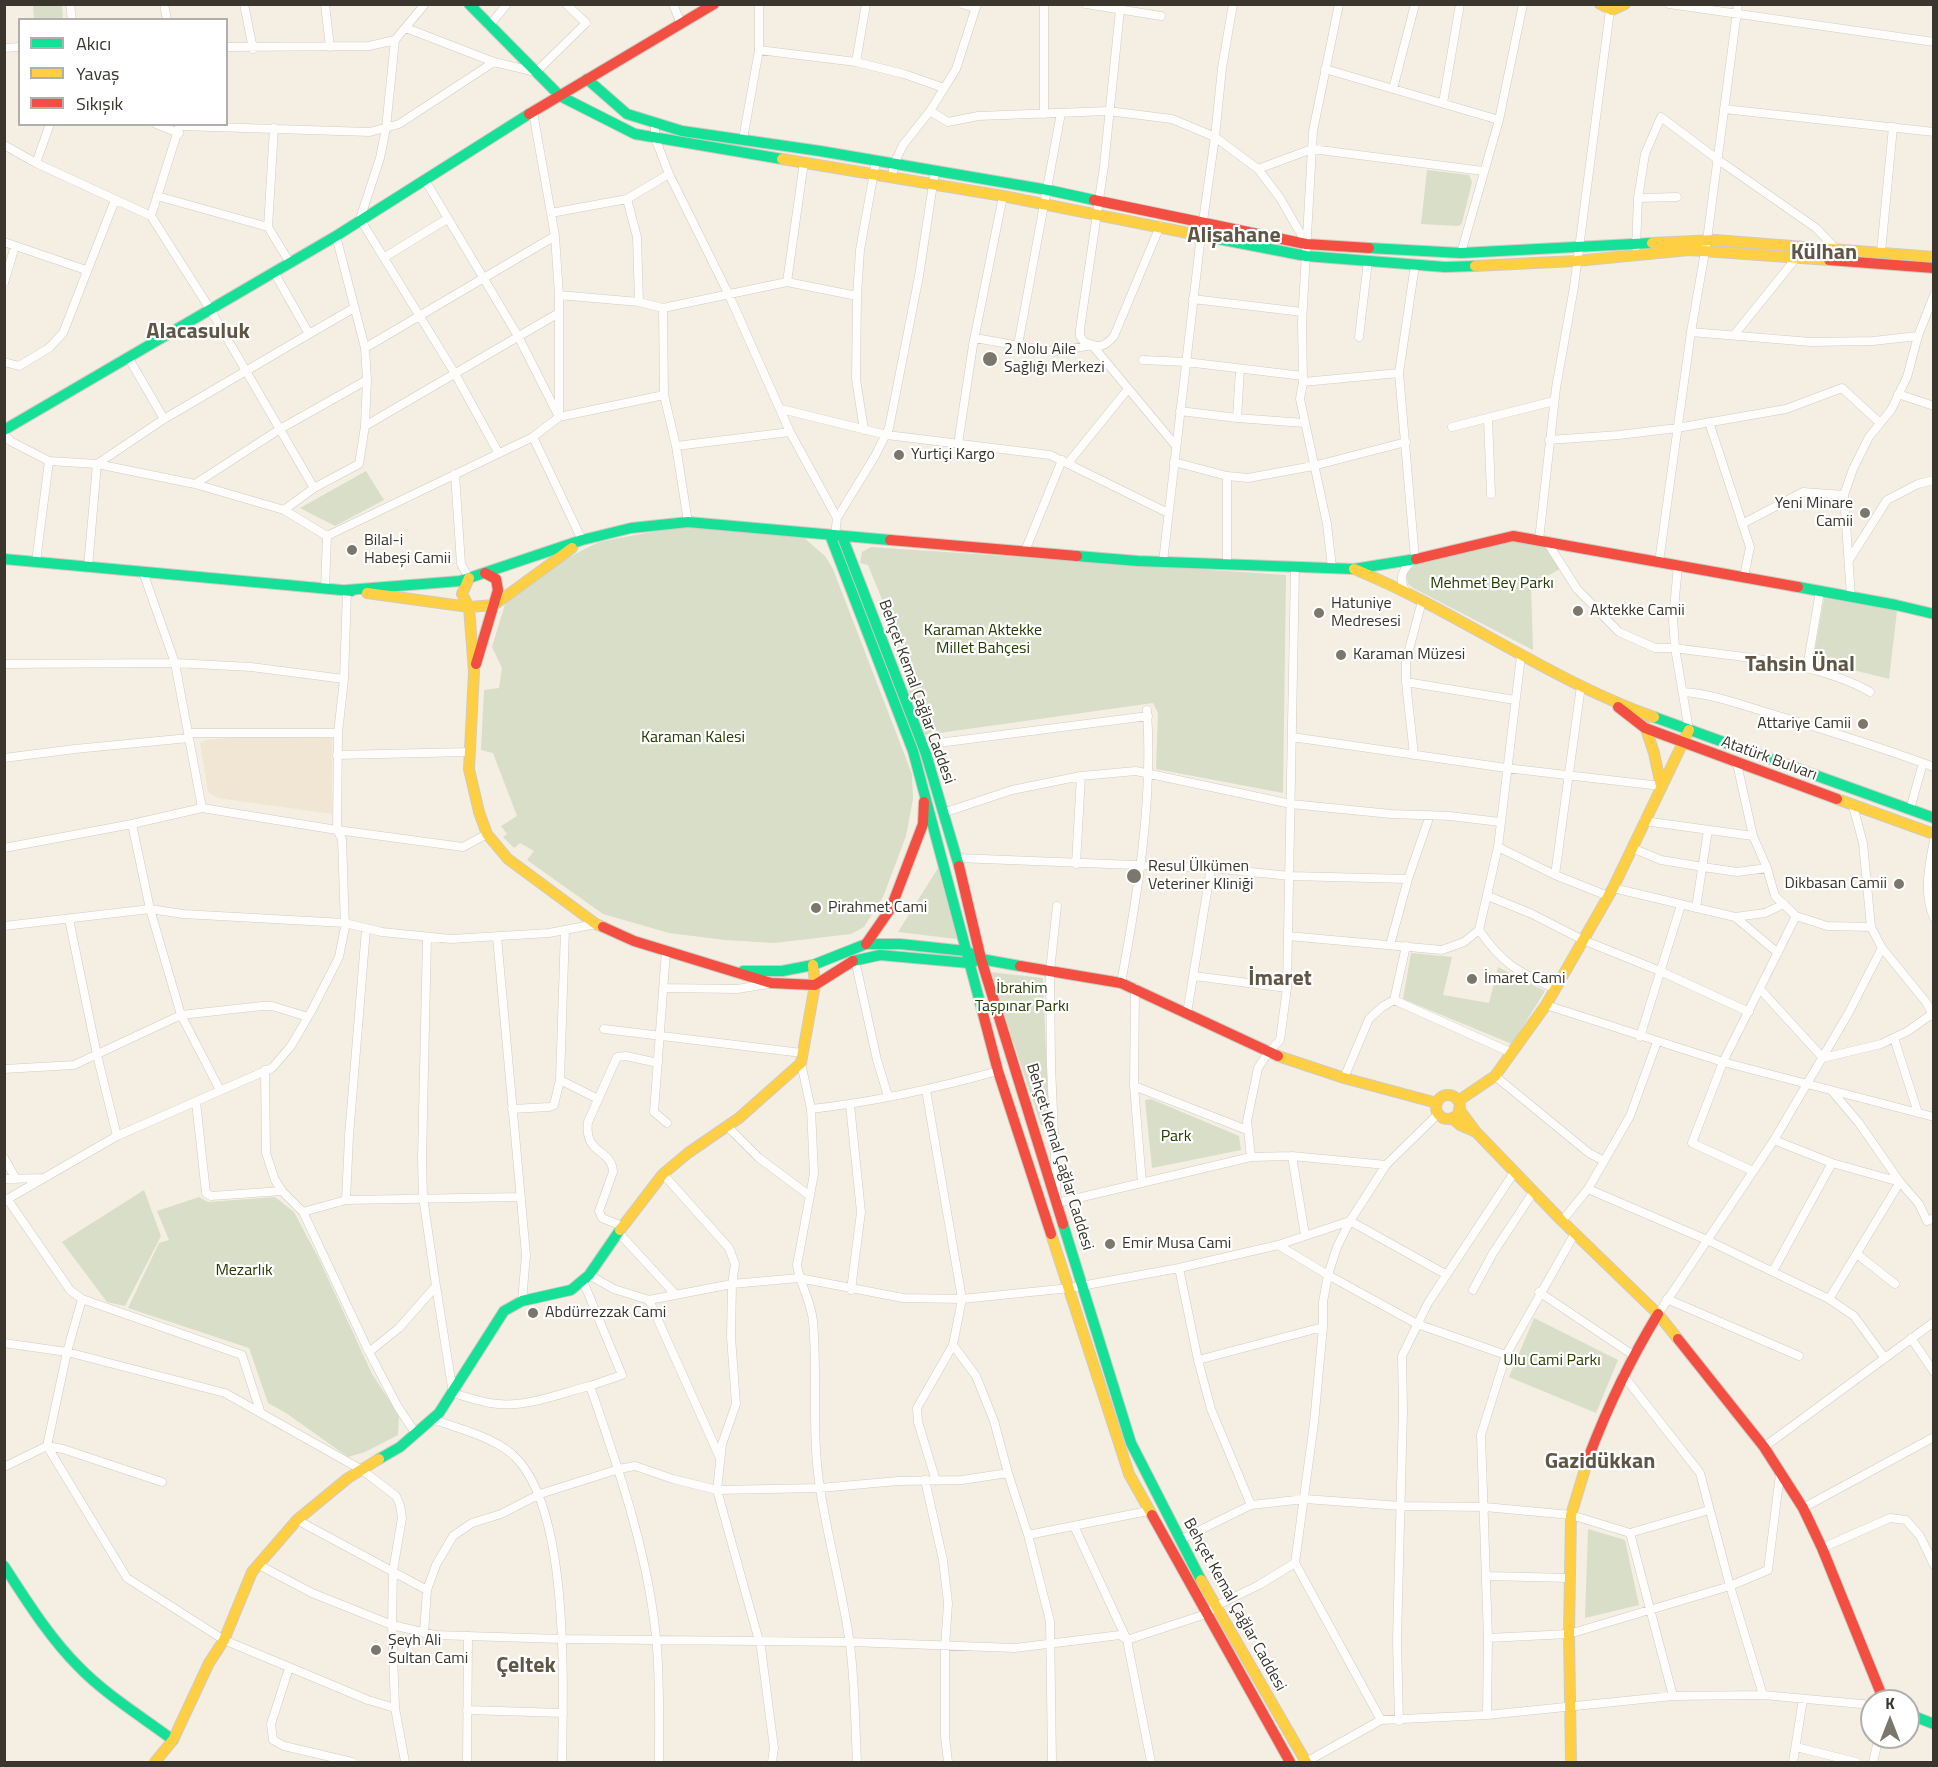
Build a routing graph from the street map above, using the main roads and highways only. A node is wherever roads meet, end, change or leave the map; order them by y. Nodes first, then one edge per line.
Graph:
1 (469, 4) edge
2 (714, 4) edge
3 (1625, 4) edge
4 (1605, 7) edge
5 (587, 80) junction
6 (560, 96) junction
7 (1202, 230) junction
8 (1706, 245) junction
9 (1635, 250) junction
10 (1934, 256) edge
11 (1934, 268) edge
12 (4, 431) edge
13 (836, 535) junction
14 (582, 540) junction
15 (4, 559) edge
16 (1354, 569) junction
17 (485, 573) junction
18 (468, 578) junction
19 (347, 590) junction
20 (494, 605) junction
21 (469, 607) junction
22 (1934, 614) edge
23 (474, 672) junction
24 (1604, 696) junction
25 (1638, 712) junction
26 (1645, 728) junction
27 (1689, 730) junction
28 (1683, 743) junction
29 (1661, 786) junction
30 (925, 793) junction
31 (1934, 818) edge
32 (1934, 834) edge
33 (866, 944) junction
34 (966, 951) junction
35 (981, 960) junction
36 (969, 963) junction
37 (813, 965) junction
38 (729, 970) junction
39 (815, 985) junction
40 (1438, 1108) junction
41 (1456, 1109) junction
42 (1658, 1314) junction
43 (4, 1566) edge
44 (1879, 1689) edge
45 (173, 1740) junction
46 (154, 1762) edge
47 (1290, 1762) edge
48 (1306, 1762) edge
49 (1571, 1762) edge

1 - 6 main road
2 - 5 main road
3 - 4 main road
5 - 6 main road
5 - 7 main road
6 - 7 main road
6 - 12 main road
7 - 9 main road
7 - 9 main road
8 - 9 main road
8 - 10 main road
8 - 11 main road
13 - 14 main road
13 - 16 main road
13 - 30 main road, Behçet Kemal Çağlar Caddesi
13 - 35 main road, Behçet Kemal Çağlar Caddesi
14 - 17 main road
14 - 20 main road
15 - 19 main road
16 - 22 main road
16 - 24 main road
17 - 18 main road
17 - 20 main road
18 - 19 main road
18 - 21 main road
19 - 21 main road
20 - 21 main road
20 - 23 main road
21 - 23 main road
23 - 38 main road
24 - 25 main road, Atatürk Bulvarı
24 - 26 main road, Atatürk Bulvarı
25 - 26 main road
25 - 27 main road, Atatürk Bulvarı
26 - 28 main road, Atatürk Bulvarı
26 - 29 main road
27 - 28 main road
27 - 31 main road, Atatürk Bulvarı
28 - 29 main road
28 - 32 main road, Atatürk Bulvarı
29 - 41 main road
30 - 33 main road
30 - 34 main road, Behçet Kemal Çağlar Caddesi
33 - 34 main road
33 - 37 main road
34 - 35 main road
34 - 36 main road, Behçet Kemal Çağlar Caddesi
35 - 36 main road
35 - 40 main road
35 - 48 main road, Behçet Kemal Çağlar Caddesi
36 - 39 main road
36 - 47 main road, Behçet Kemal Çağlar Caddesi
37 - 38 main road
37 - 39 main road
38 - 39 main road
39 - 45 main road
40 - 41 main road
40 - 41 main road
41 - 42 main road
42 - 44 main road
42 - 49 main road
43 - 45 main road
45 - 46 main road

